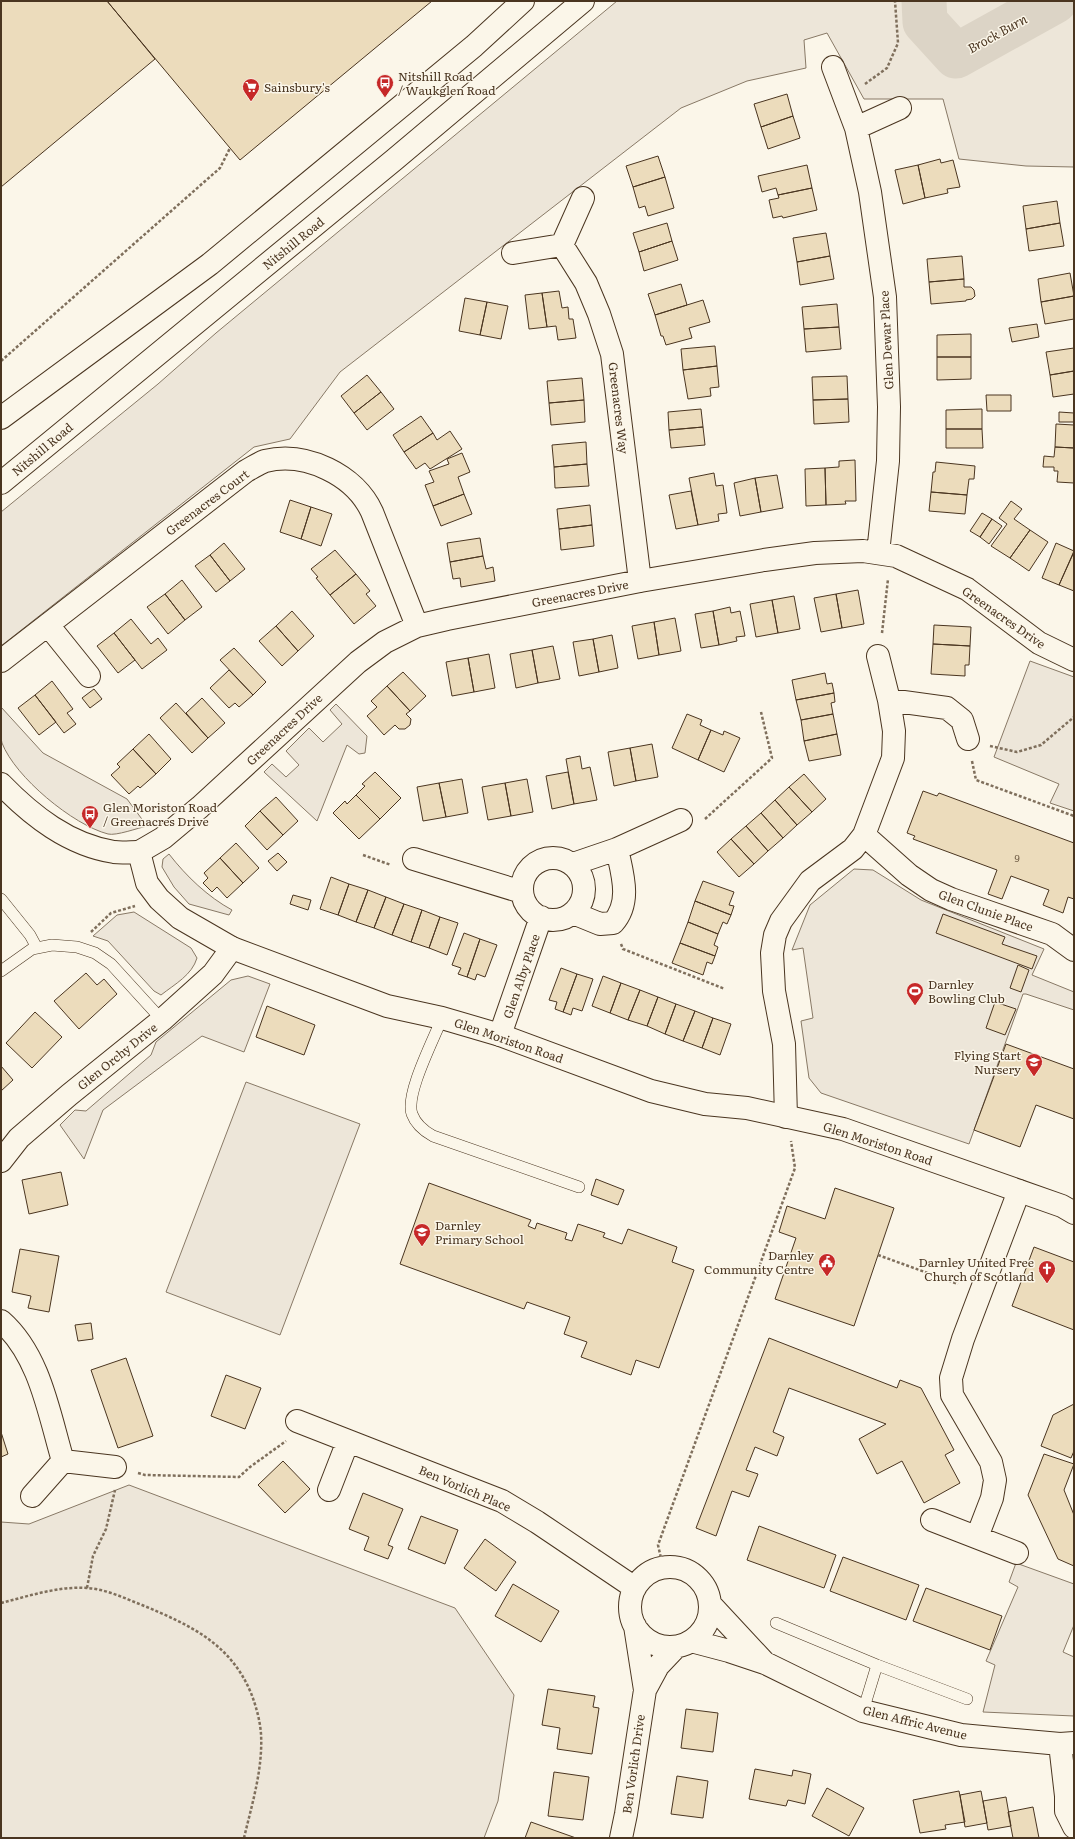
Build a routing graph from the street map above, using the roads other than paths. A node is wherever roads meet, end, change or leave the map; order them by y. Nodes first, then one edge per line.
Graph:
1 (523, 1) edge
2 (583, 1) edge
3 (833, 67) dead end
4 (900, 108) dead end
5 (856, 128) junction
6 (583, 198) dead end
7 (562, 245) junction
8 (514, 253) dead end
9 (1, 418) edge
10 (1, 483) edge
11 (884, 554) junction
12 (640, 581) junction
13 (48, 625) junction
14 (417, 626) junction
15 (878, 656) road end
16 (1074, 660) edge
17 (1, 661) edge
18 (88, 676) dead end
19 (889, 700) junction
20 (968, 739) road end
21 (1, 784) edge
22 (681, 820) road end
23 (864, 835) junction
24 (617, 849) junction
25 (139, 852) junction
26 (414, 859) dead end
27 (573, 864) junction
28 (522, 892) junction
29 (1, 899) edge
30 (573, 913) junction
31 (541, 918) junction
32 (37, 948) junction
33 (232, 948) junction
34 (1074, 950) edge
35 (1, 971) edge
36 (442, 1018) junction
37 (162, 1020) junction
38 (500, 1035) junction
39 (786, 1117) junction
40 (1, 1161) edge
41 (579, 1187) dead end
42 (1019, 1191) junction
43 (1074, 1213) edge
44 (1, 1321) edge
45 (297, 1421) road end
46 (348, 1441) junction
47 (63, 1461) junction
48 (118, 1468) road end
49 (329, 1490) dead end
50 (32, 1496) dead end
51 (932, 1520) dead end
52 (977, 1537) junction
53 (1017, 1553) dead end
54 (634, 1588) junction
55 (710, 1604) junction
56 (776, 1623) dead end
57 (634, 1626) junction
58 (684, 1644) junction
59 (765, 1663) junction
60 (877, 1665) junction
61 (645, 1690) junction
62 (967, 1699) dead end
63 (863, 1711) junction
64 (1067, 1743) edge
65 (1074, 1827) edge
66 (621, 1838) edge

1 - 9 street
2 - 10 street, Nitshill Road
3 - 5 street, Glen Dewar Place
4 - 5 street
5 - 11 street, Glen Dewar Place
6 - 7 street
7 - 8 street
7 - 12 street, Greenacres Way
11 - 12 street, Greenacres Drive
11 - 16 street, Greenacres Drive
12 - 14 street, Greenacres Drive
13 - 14 street, Greenacres Court
13 - 17 street, Greenacres Court
13 - 18 street
14 - 25 street, Greenacres Drive
15 - 19 street
19 - 20 street
19 - 23 street
21 - 25 street
22 - 24 street
23 - 34 street, Glen Clunie Place
23 - 39 street
24 - 27 street
24 - 30 street
25 - 33 street, Glen Moriston Road
26 - 28 street
27 - 28 street
27 - 30 street
28 - 31 street, Glen Alby Place
29 - 32 lane
30 - 31 street, Glen Alby Place
31 - 38 street, Glen Alby Place
32 - 35 lane
32 - 37 lane
33 - 36 street, Glen Moriston Road
33 - 37 street, Glen Orchy Drive
36 - 38 street, Glen Moriston Road
36 - 41 lane
37 - 40 street, Glen Orchy Drive
38 - 39 street, Glen Moriston Road
39 - 42 street, Glen Moriston Road
42 - 43 street, Glen Moriston Road
42 - 52 street
44 - 47 street
45 - 46 street, Ben Vorlich Place
46 - 49 street
46 - 54 street, Ben Vorlich Place
47 - 48 street
47 - 50 street
51 - 52 street
52 - 53 street
54 - 55 street
54 - 57 street
55 - 58 street
55 - 59 street, Glen Affric Avenue
56 - 60 lane
57 - 58 street
57 - 61 street, Ben Vorlich Drive
58 - 59 street, Glen Affric Avenue
58 - 61 street, Ben Vorlich Drive
59 - 63 street, Glen Affric Avenue
60 - 62 lane
60 - 63 lane
61 - 66 street, Ben Vorlich Drive
63 - 64 street, Glen Affric Avenue
64 - 65 street

